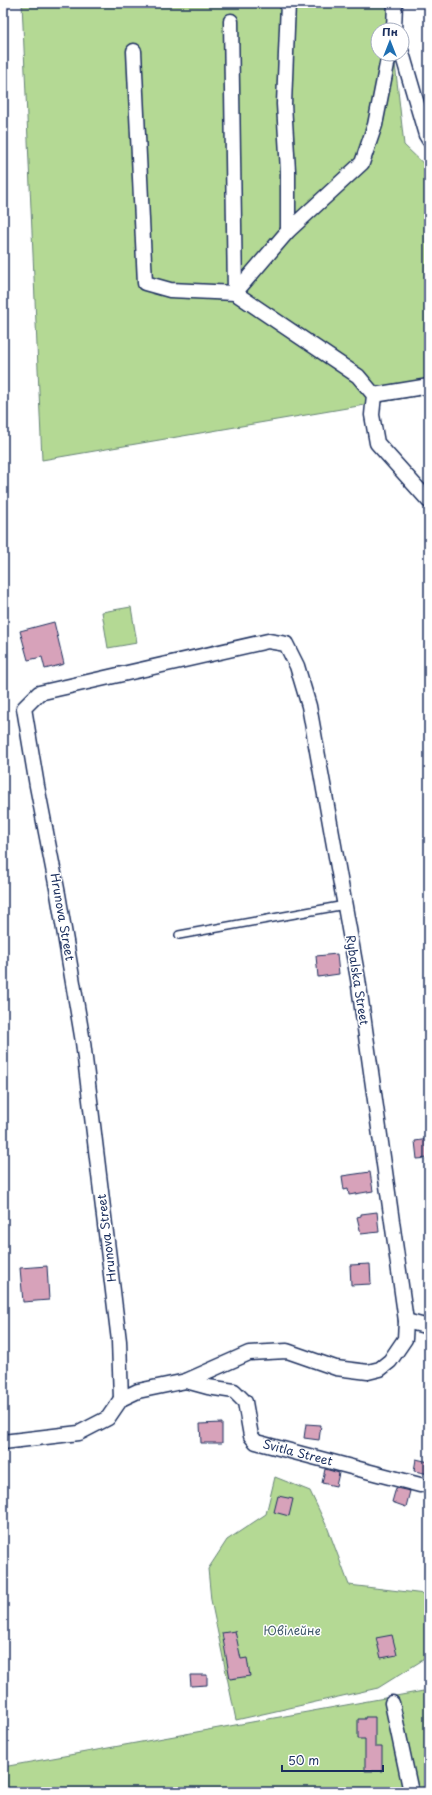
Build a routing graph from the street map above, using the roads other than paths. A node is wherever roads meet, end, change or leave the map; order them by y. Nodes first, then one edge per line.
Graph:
1 (288, 3) edge
2 (395, 3) edge
3 (231, 21) dead end
4 (395, 22) edge
5 (134, 52) dead end
6 (387, 62) edge
7 (405, 62) edge
8 (429, 140) edge
9 (288, 231) junction
10 (235, 293) junction
11 (429, 386) edge
12 (374, 395) junction
13 (429, 501) edge
14 (286, 644) joint
15 (345, 905) junction
16 (179, 935) dead end
17 (406, 1321) junction
18 (429, 1327) edge
19 (186, 1381) junction
20 (121, 1399) junction
21 (3, 1442) edge
22 (420, 1485) dead end
23 (392, 1703) dead end
24 (411, 1792) edge

1 - 9 street
2 - 4 street
3 - 10 street
5 - 10 street
6 - 9 street
7 - 8 street
9 - 10 street
10 - 12 street
11 - 12 street
12 - 13 street
14 - 15 street, Rybalska Street
14 - 20 street, Hrunova Street
15 - 16 lane
15 - 17 street, Rybalska Street
17 - 18 street
17 - 19 street, Rybalska Street
19 - 20 street
19 - 22 street, Svitla Street
20 - 21 street
23 - 24 street

